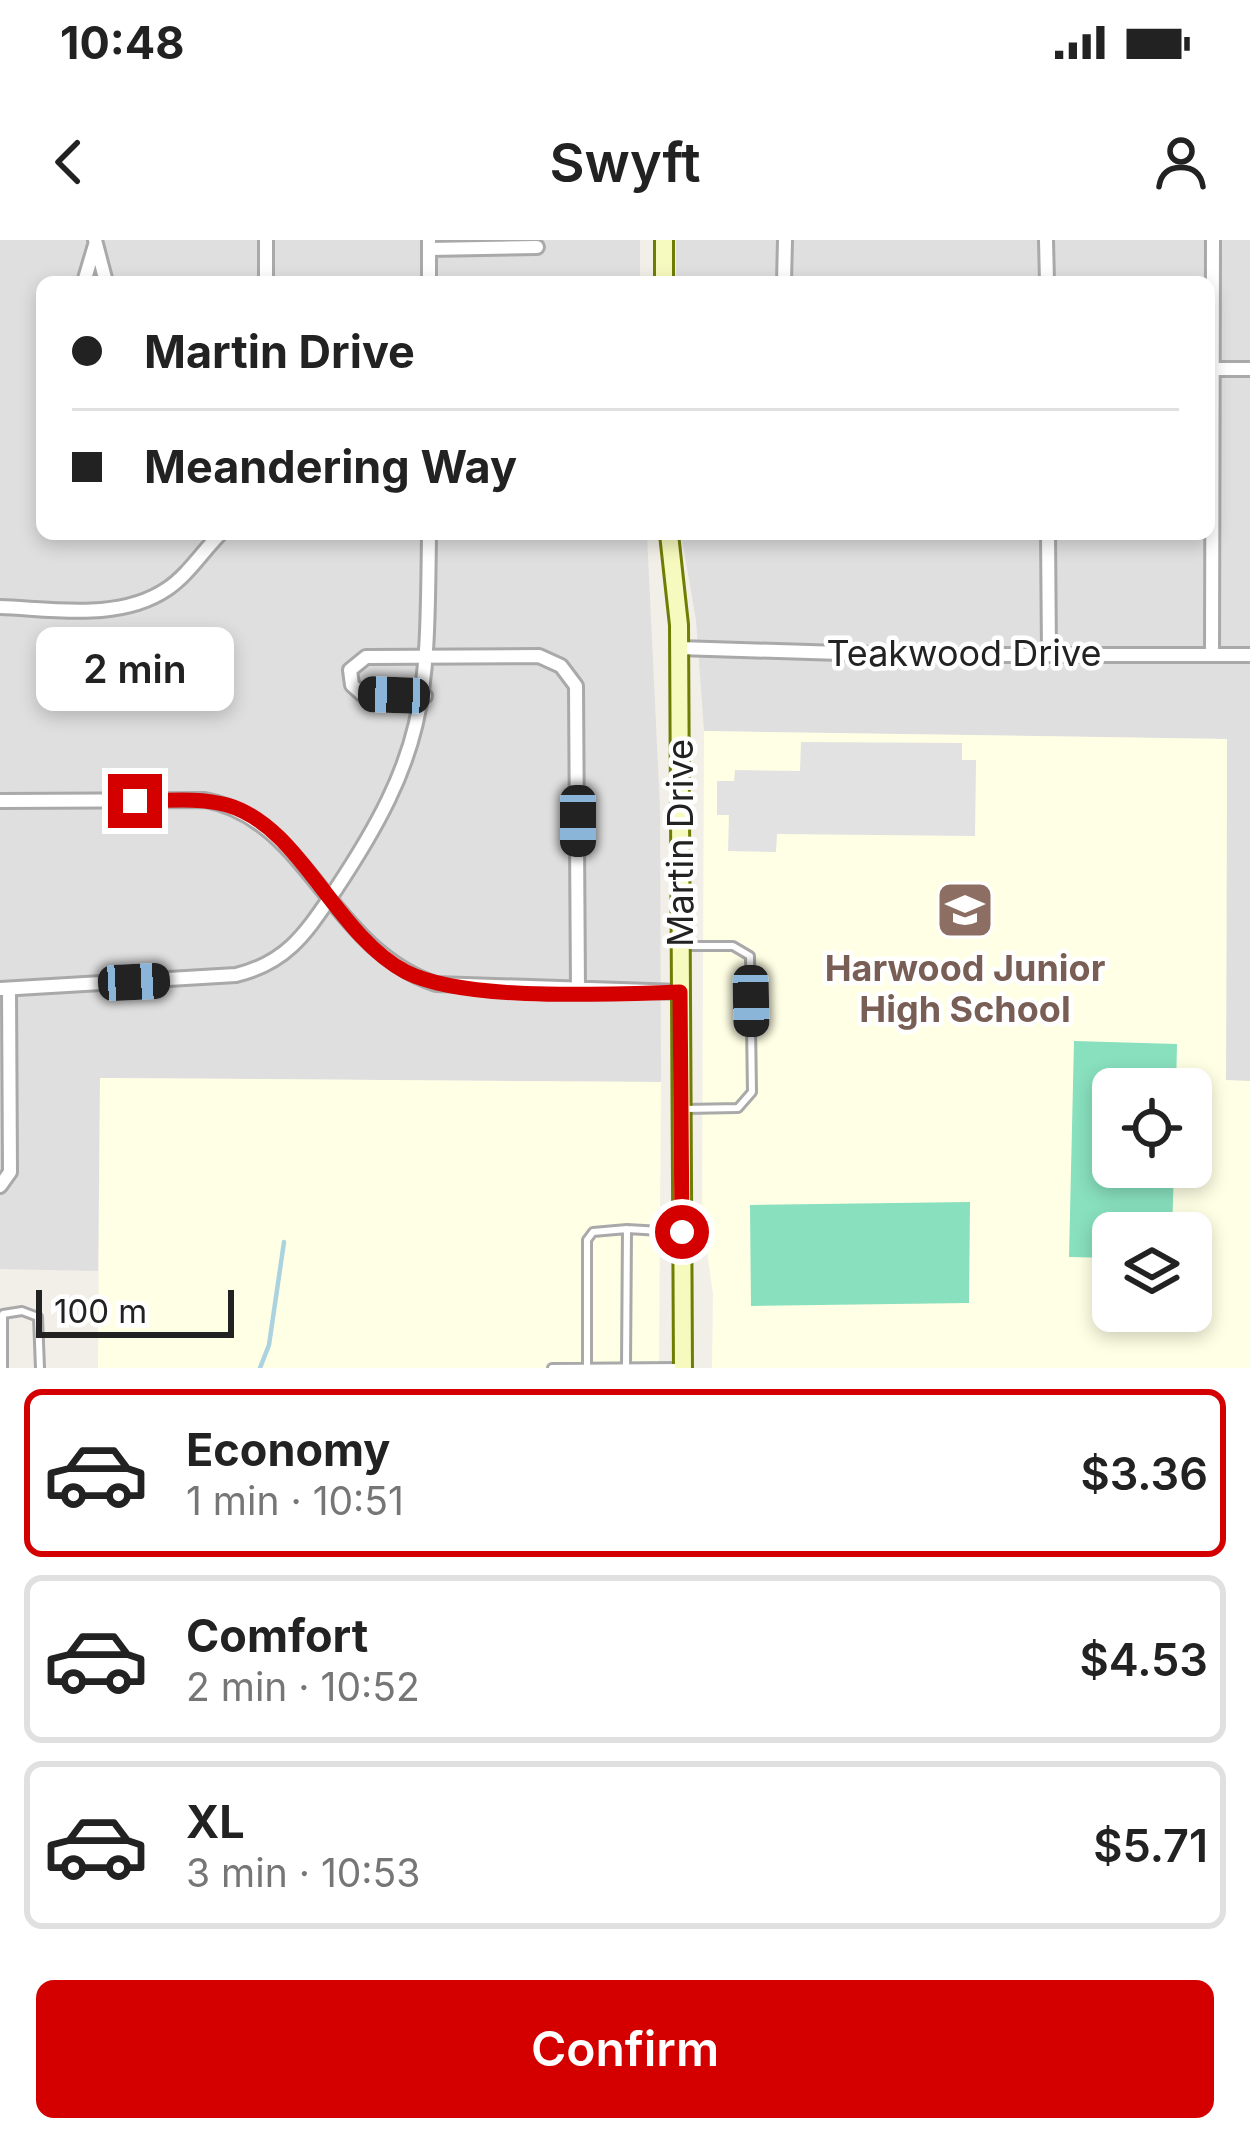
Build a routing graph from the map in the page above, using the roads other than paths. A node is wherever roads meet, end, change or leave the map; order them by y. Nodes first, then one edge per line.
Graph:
1 (266, 240) edge
2 (664, 240) edge
3 (785, 240) edge
4 (1046, 240) edge
5 (1213, 240) edge
6 (95, 242) edge
7 (429, 244) edge
8 (537, 247) dead end
9 (86, 276) edge
10 (104, 276) edge
11 (266, 276) edge
12 (429, 276) edge
13 (664, 276) edge
14 (784, 276) edge
15 (1047, 276) edge
16 (1213, 276) edge
17 (1215, 369) edge
18 (1250, 369) edge
19 (215, 540) edge
20 (429, 540) edge
21 (670, 540) edge
22 (1048, 540) edge
23 (1212, 540) edge
24 (0, 607) edge
25 (679, 648) junction
26 (1049, 654) junction
27 (1212, 655) junction
28 (1250, 655) edge
29 (427, 658) junction
30 (425, 696) junction
31 (0, 800) edge
32 (327, 902) junction
33 (680, 946) junction
34 (4, 989) edge
35 (578, 991) junction
36 (680, 992) junction
37 (681, 1109) junction
38 (4, 1156) edge
39 (0, 1186) edge
40 (627, 1229) junction
41 (682, 1232) junction
42 (587, 1366) edge
43 (626, 1366) edge
44 (3, 1368) edge
45 (40, 1368) edge
46 (552, 1368) edge
47 (682, 1368) edge

1 - 11 street
2 - 13 street
3 - 14 street
4 - 15 street
5 - 16 street
6 - 9 street
6 - 10 street
7 - 8 street
7 - 12 street
17 - 18 street
19 - 24 street
20 - 29 street
21 - 25 street, Martin Drive
22 - 26 street
23 - 27 street
25 - 26 street, Teakwood Drive
25 - 33 street, Martin Drive
26 - 27 street, Teakwood Drive
27 - 28 street, Teakwood Drive
29 - 30 street
29 - 30 street
29 - 35 street
30 - 32 street
31 - 32 street
32 - 34 street
32 - 35 street
33 - 36 street, Martin Drive
33 - 37 lane
34 - 38 street
35 - 36 street
36 - 37 street, Martin Drive
37 - 41 street, Martin Drive
38 - 39 street
40 - 41 lane
40 - 42 lane
40 - 43 lane
41 - 47 street, Martin Drive
42 - 43 lane
42 - 46 lane
43 - 47 lane
44 - 45 lane

